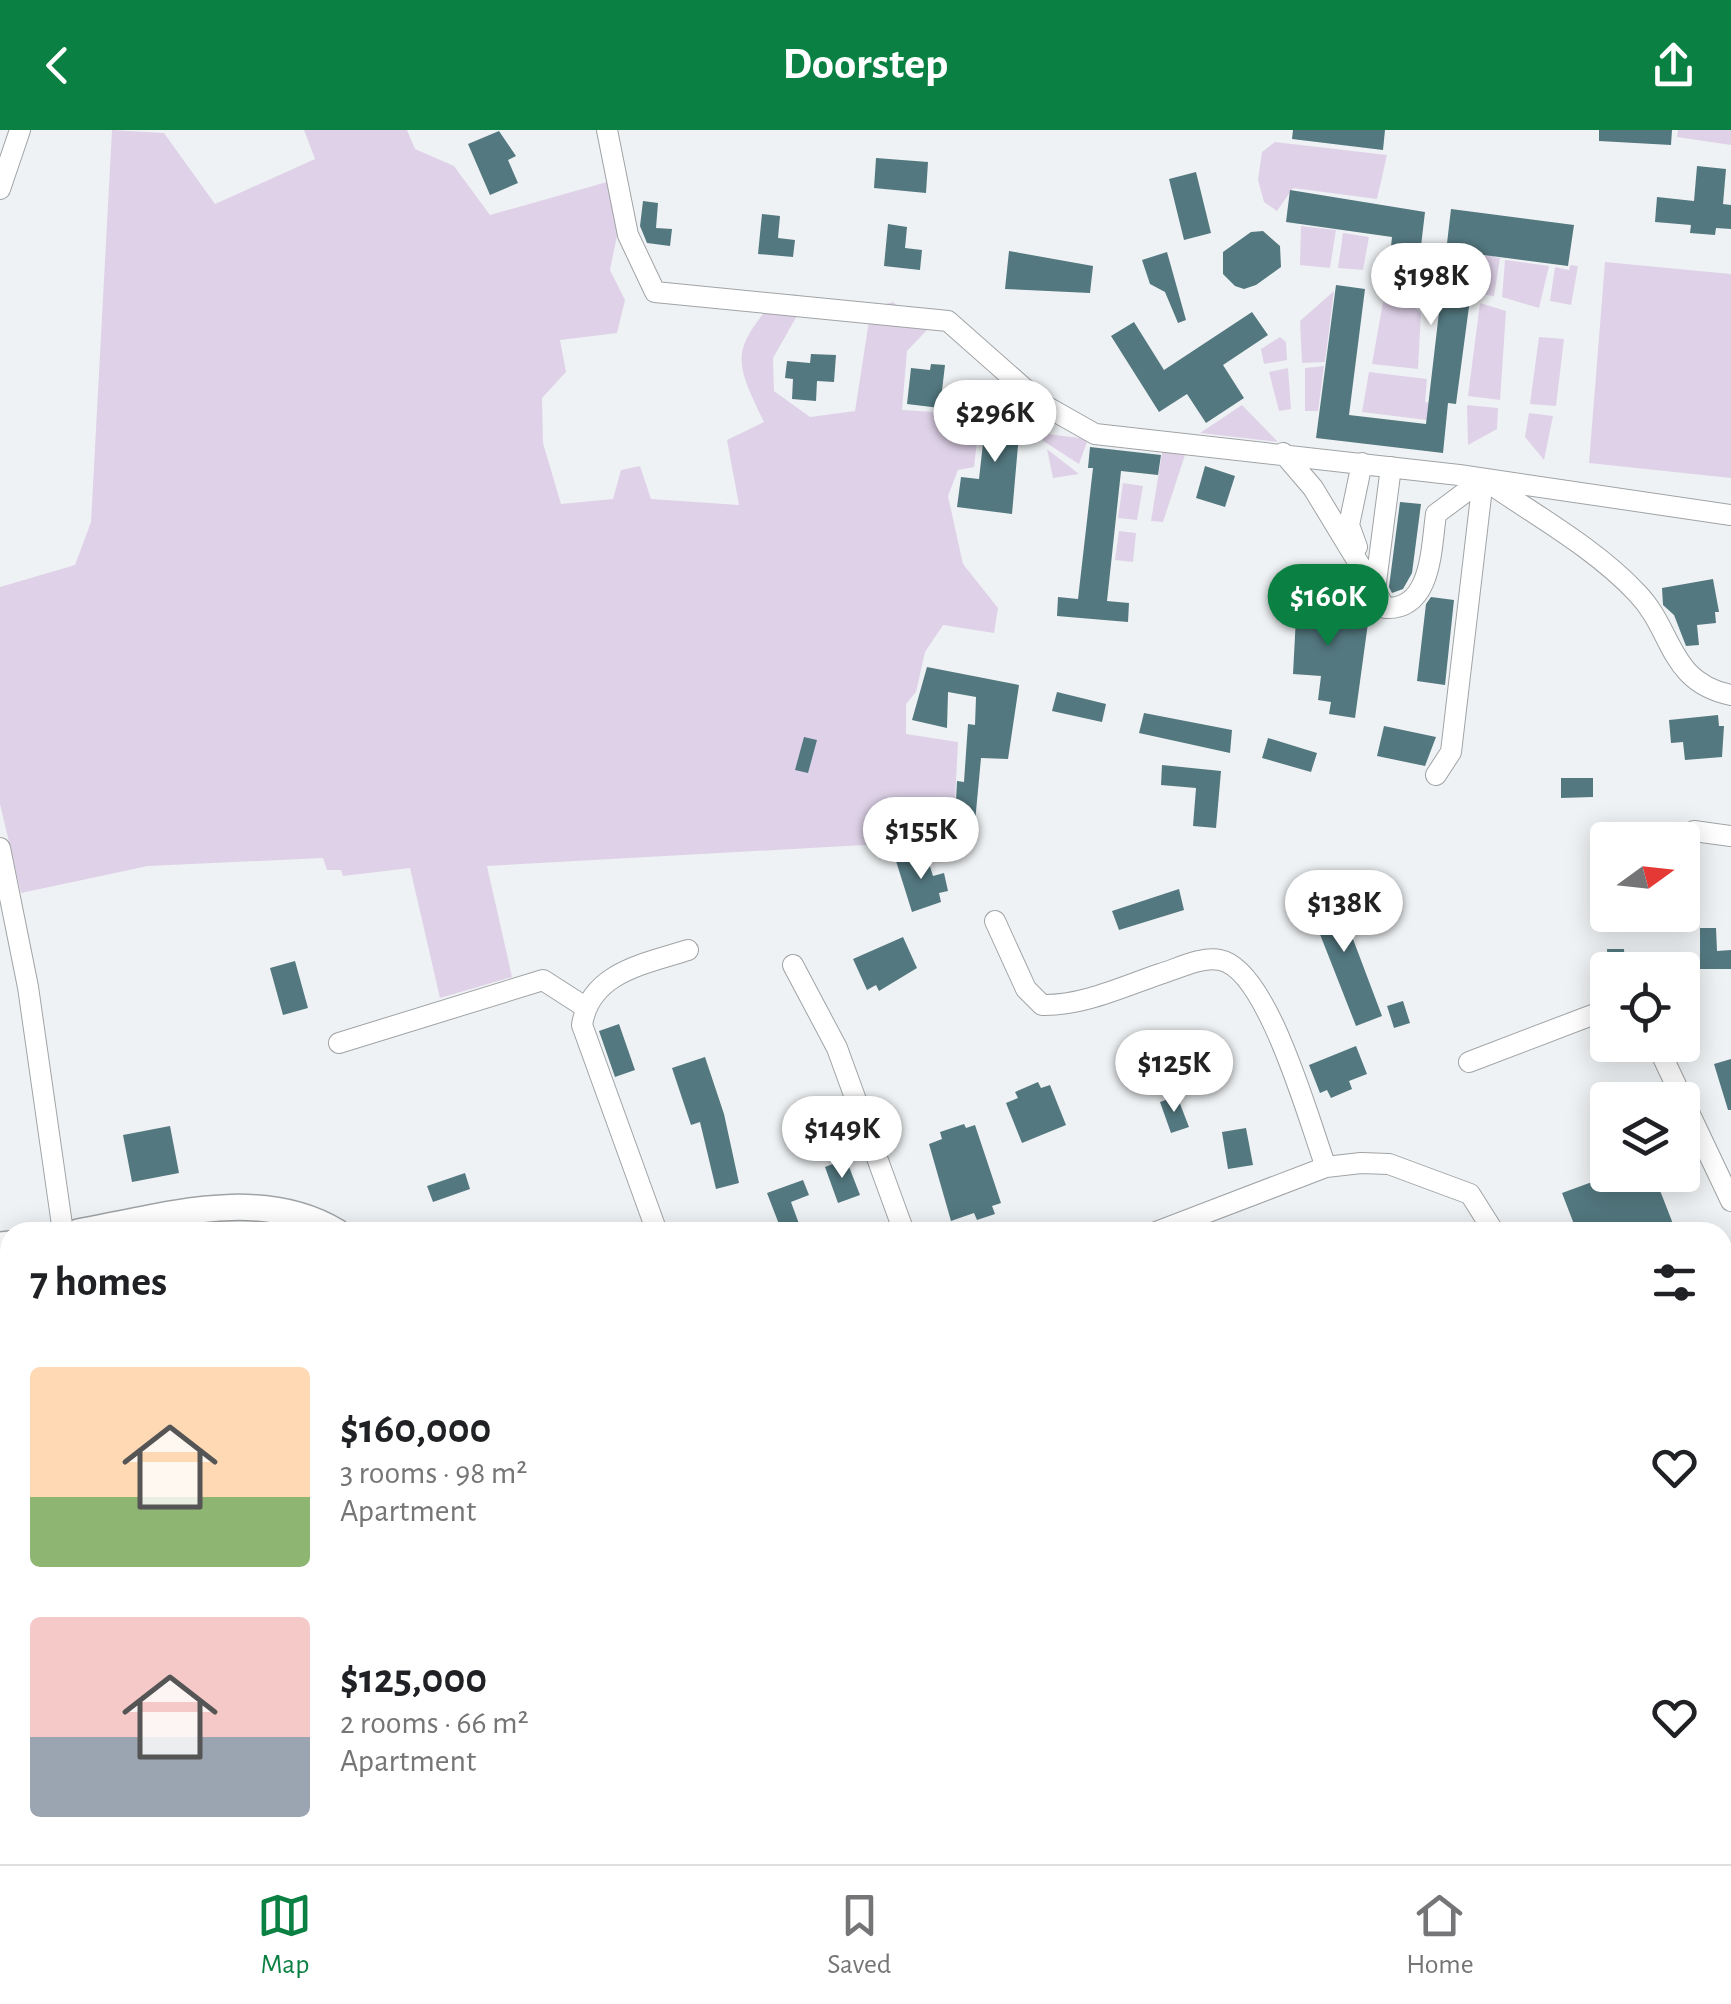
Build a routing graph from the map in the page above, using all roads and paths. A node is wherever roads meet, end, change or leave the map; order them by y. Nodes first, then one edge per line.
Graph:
1 (20, 130) edge
2 (608, 130) edge
3 (0, 189) edge
4 (1283, 454) junction
5 (1362, 464) junction
6 (1392, 467) junction
7 (1439, 473) junction
8 (1483, 478) junction
9 (1436, 514) junction
10 (1731, 515) edge
11 (1375, 590) junction
12 (1731, 695) edge
13 (1436, 776) dead end
14 (1700, 833) edge
15 (1731, 836) edge
16 (0, 848) edge
17 (995, 921) dead end
18 (688, 950) dead end
19 (792, 965) dead end
20 (584, 1007) junction
21 (1590, 1016) edge
22 (339, 1043) dead end
23 (1469, 1062) dead end
24 (1665, 1062) edge
25 (1326, 1166) junction
26 (1731, 1201) edge
27 (61, 1222) edge
28 (178, 1222) edge
29 (315, 1222) edge
30 (653, 1222) edge
31 (900, 1222) edge
32 (1182, 1222) edge
33 (1488, 1222) edge

1 - 3 street
2 - 4 street
4 - 5 street
4 - 11 street
5 - 6 street
5 - 11 street
6 - 7 street
6 - 11 street
7 - 8 street
7 - 9 street
8 - 9 street
8 - 10 street
8 - 12 street
8 - 13 street
9 - 11 street
14 - 15 street
16 - 27 street
17 - 25 street
18 - 20 street
19 - 31 street
20 - 22 street
20 - 30 street
21 - 23 street
24 - 26 street
25 - 32 street
25 - 33 street
28 - 29 street

